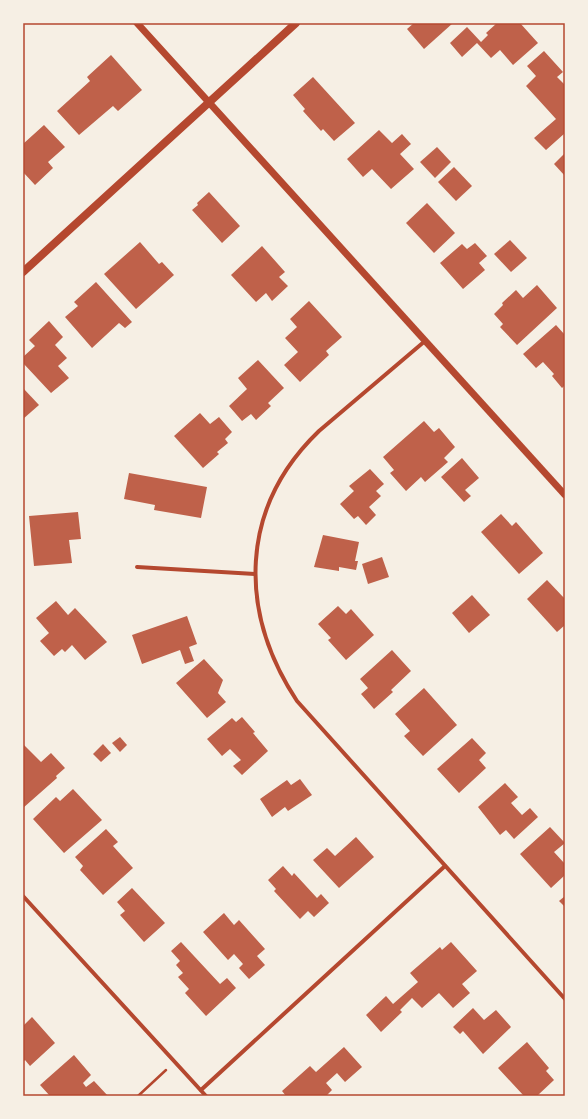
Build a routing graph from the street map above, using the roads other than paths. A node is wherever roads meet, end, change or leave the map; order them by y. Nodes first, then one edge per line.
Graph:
1 (138, 23) edge
2 (296, 23) edge
3 (209, 102) junction
4 (23, 272) edge
5 (425, 341) junction
6 (565, 495) edge
7 (137, 567) dead end
8 (255, 574) junction
9 (444, 866) junction
10 (23, 896) edge
11 (565, 999) edge
12 (201, 1090) junction
13 (206, 1096) edge

1 - 3 street
2 - 3 main road
3 - 4 main road
3 - 5 street
5 - 6 street
5 - 8 street
7 - 8 street
8 - 9 street
9 - 11 street
9 - 12 street
10 - 12 street
12 - 13 street

